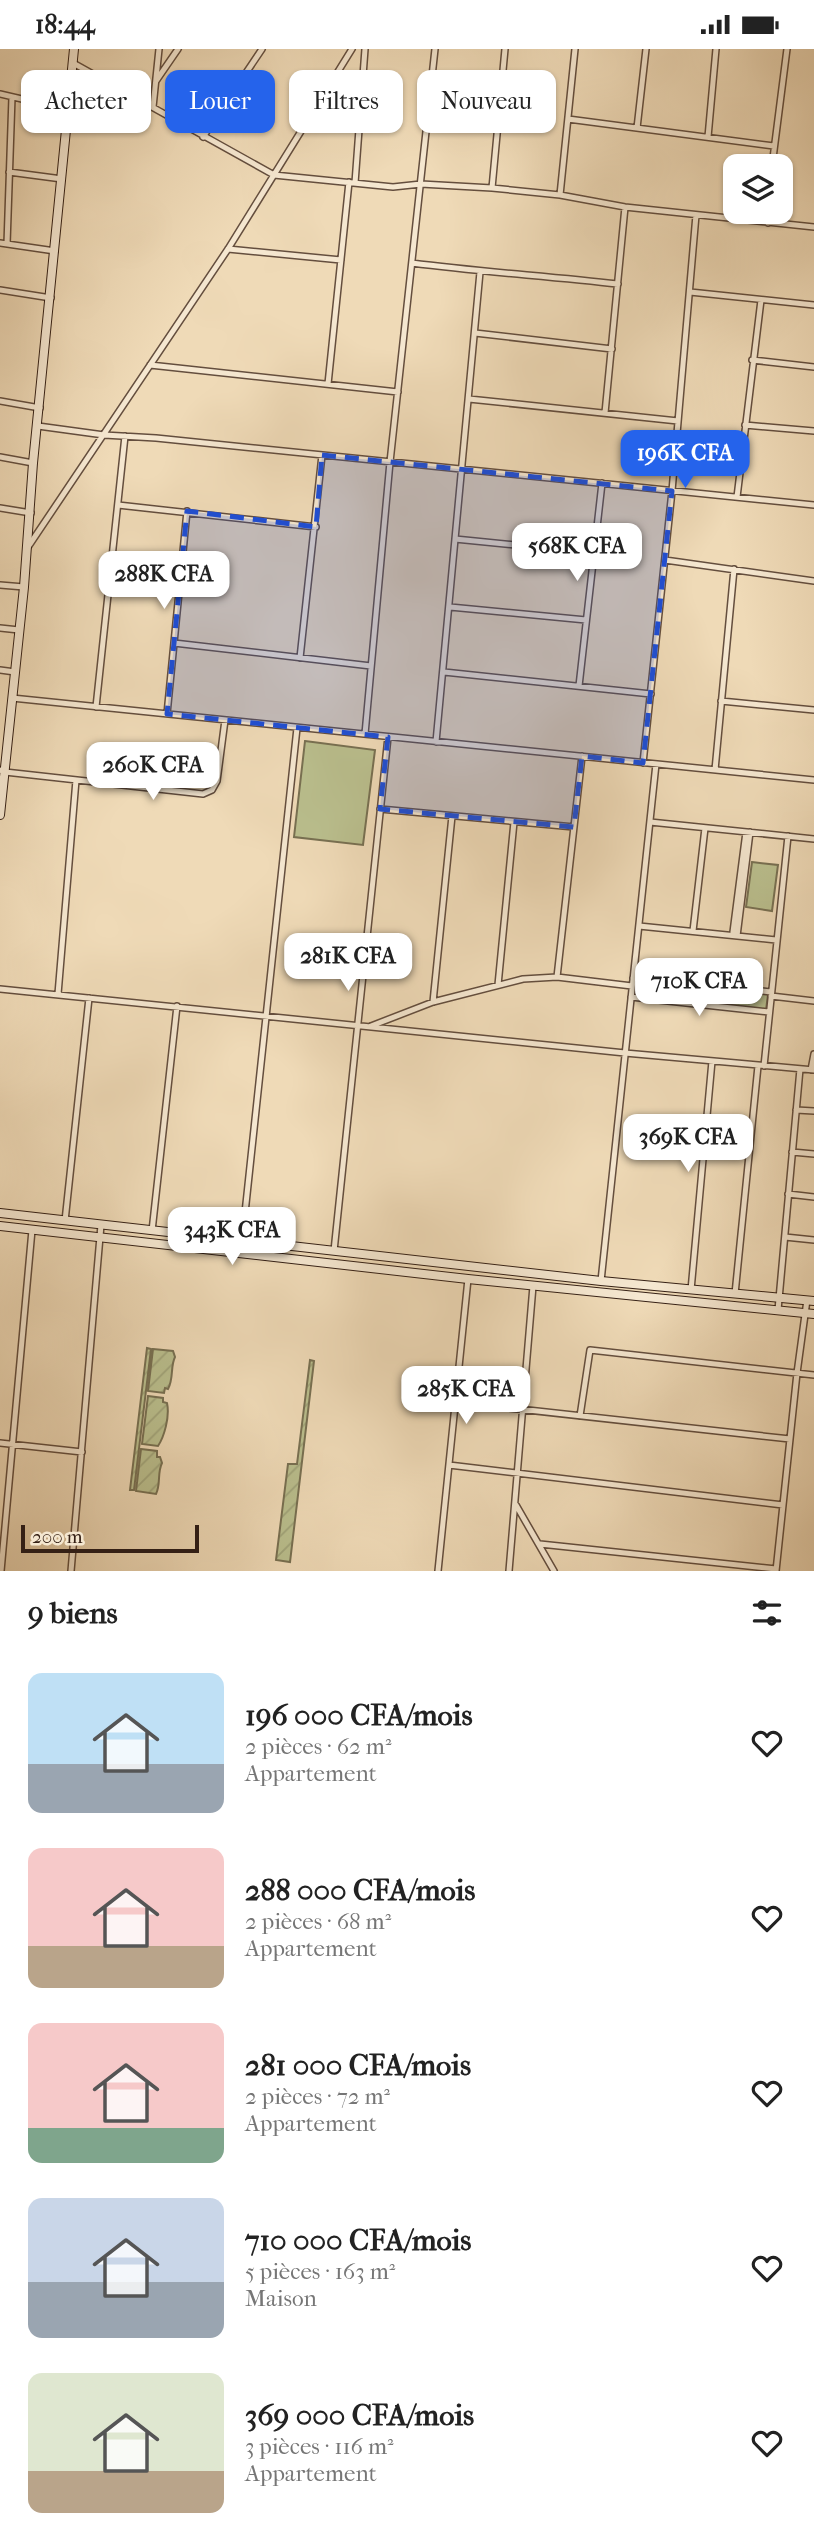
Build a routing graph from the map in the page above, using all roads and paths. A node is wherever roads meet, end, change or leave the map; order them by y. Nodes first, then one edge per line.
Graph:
1 (74, 49) edge
2 (159, 49) edge
3 (178, 49) edge
4 (262, 49) edge
5 (352, 49) edge
6 (365, 49) edge
7 (435, 49) edge
8 (505, 49) edge
9 (575, 49) edge
10 (646, 49) edge
11 (716, 49) edge
12 (787, 49) edge
13 (73, 63) junction
14 (72, 70) edge
15 (155, 83) junction
16 (0, 94) edge
17 (12, 97) junction
18 (21, 99) edge
19 (153, 107) junction
20 (568, 119) junction
21 (637, 128) junction
22 (67, 133) edge
23 (203, 137) junction
24 (708, 137) junction
25 (774, 146) junction
26 (773, 154) edge
27 (9, 172) junction
28 (274, 175) junction
29 (62, 179) junction
30 (352, 182) junction
31 (421, 184) junction
32 (492, 188) junction
33 (560, 195) junction
34 (625, 207) junction
35 (696, 215) junction
36 (723, 218) edge
37 (780, 224) edge
38 (814, 227) edge
39 (3, 243) edge
40 (228, 249) junction
41 (55, 251) junction
42 (341, 260) junction
43 (412, 263) junction
44 (480, 272) junction
45 (618, 284) junction
46 (0, 290) edge
47 (690, 292) junction
48 (51, 298) junction
49 (761, 300) junction
50 (814, 305) edge
51 (475, 333) junction
52 (611, 349) junction
53 (752, 360) junction
54 (150, 365) junction
55 (814, 367) edge
56 (328, 384) junction
57 (398, 392) junction
58 (469, 399) junction
59 (0, 401) edge
60 (40, 408) junction
61 (605, 413) junction
62 (678, 421) junction
63 (745, 425) junction
64 (38, 426) junction
65 (814, 431) edge
66 (104, 435) junction
67 (125, 436) junction
68 (322, 455) junction
69 (0, 457) edge
70 (390, 462) junction
71 (33, 463) junction
72 (460, 469) junction
73 (602, 483) junction
74 (672, 491) junction
75 (737, 497) junction
76 (118, 505) junction
77 (814, 505) edge
78 (0, 507) edge
79 (187, 511) junction
80 (31, 513) junction
81 (316, 527) junction
82 (455, 539) junction
83 (28, 547) junction
84 (594, 552) junction
85 (665, 560) junction
86 (734, 569) junction
87 (814, 581) edge
88 (0, 585) edge
89 (24, 587) junction
90 (450, 607) junction
91 (586, 620) junction
92 (0, 628) edge
93 (19, 631) junction
94 (174, 643) junction
95 (300, 658) junction
96 (371, 666) junction
97 (0, 670) edge
98 (15, 672) junction
99 (444, 672) junction
100 (579, 686) junction
101 (651, 694) junction
102 (12, 698) junction
103 (722, 701) junction
104 (96, 707) junction
105 (814, 710) edge
106 (167, 714) junction
107 (225, 720) junction
108 (297, 727) junction
109 (365, 734) junction
110 (388, 737) junction
111 (436, 742) junction
112 (582, 757) junction
113 (643, 763) junction
114 (656, 764) junction
115 (715, 770) junction
116 (2, 771) edge
117 (814, 780) edge
118 (76, 781) junction
119 (380, 809) junction
120 (0, 815) edge
121 (452, 816) junction
122 (514, 822) junction
123 (650, 822) junction
124 (574, 827) junction
125 (705, 828) junction
126 (748, 832) junction
127 (788, 836) junction
128 (814, 839) edge
129 (639, 926) junction
130 (693, 931) junction
131 (735, 934) junction
132 (776, 940) junction
133 (557, 977) junction
134 (633, 978) junction
135 (498, 985) junction
136 (632, 986) junction
137 (0, 989) edge
138 (771, 994) junction
139 (58, 995) junction
140 (631, 997) junction
141 (89, 998) junction
142 (814, 1001) edge
143 (433, 1002) junction
144 (177, 1006) junction
145 (769, 1012) junction
146 (266, 1017) junction
147 (358, 1026) junction
148 (368, 1027) junction
149 (625, 1053) junction
150 (814, 1054) edge
151 (712, 1061) junction
152 (761, 1066) junction
153 (800, 1069) junction
154 (812, 1070) edge
155 (796, 1110) junction
156 (814, 1111) edge
157 (792, 1152) junction
158 (814, 1154) edge
159 (788, 1194) junction
160 (814, 1197) edge
161 (0, 1213) edge
162 (65, 1221) junction
163 (0, 1226) edge
164 (101, 1226) junction
165 (32, 1230) junction
166 (152, 1231) junction
167 (100, 1237) junction
168 (785, 1237) junction
169 (814, 1240) edge
170 (242, 1241) junction
171 (334, 1251) junction
172 (468, 1279) junction
173 (601, 1281) junction
174 (533, 1286) junction
175 (691, 1290) junction
176 (735, 1294) junction
177 (779, 1298) junction
178 (811, 1301) edge
179 (778, 1310) junction
180 (810, 1313) edge
181 (797, 1373) junction
182 (814, 1375) edge
183 (455, 1402) junction
184 (523, 1409) junction
185 (580, 1416) junction
186 (790, 1439) junction
187 (0, 1443) edge
188 (12, 1445) junction
189 (82, 1452) junction
190 (449, 1465) junction
191 (517, 1473) junction
192 (516, 1505) junction
193 (783, 1505) junction
194 (540, 1544) junction
195 (776, 1570) edge
196 (1, 1571) edge
197 (71, 1571) edge
198 (438, 1571) edge
199 (509, 1571) edge
200 (554, 1571) edge

1 - 13 street
2 - 15 street
3 - 15 street
4 - 23 street
5 - 28 street
6 - 30 street
7 - 31 street
8 - 32 street
9 - 20 street
10 - 21 street
11 - 24 street
12 - 25 street
13 - 14 street
13 - 19 street
15 - 19 street
16 - 17 street
17 - 18 street
17 - 27 street
19 - 23 street
20 - 21 street
20 - 33 street
21 - 24 street
22 - 29 street
23 - 28 street
24 - 25 street
25 - 26 street
27 - 29 street
27 - 39 street
28 - 30 street
28 - 40 street
29 - 41 street
30 - 31 street
30 - 42 street
31 - 32 street
31 - 43 street
32 - 33 street
33 - 34 street
34 - 35 street
34 - 45 street
35 - 36 street
35 - 47 street
37 - 38 street
39 - 41 street
40 - 42 street
40 - 54 street
41 - 48 street
42 - 56 street
43 - 44 street
43 - 57 street
44 - 45 street
44 - 51 street
45 - 52 street
46 - 48 street
47 - 49 street
47 - 62 street
48 - 60 street
49 - 50 street
49 - 53 street
51 - 52 street
51 - 58 street
52 - 61 street
53 - 55 street
53 - 63 street
54 - 56 street
54 - 66 street
56 - 57 street
57 - 70 street
58 - 61 street
58 - 72 street
59 - 60 street
60 - 64 street
61 - 62 street
62 - 74 street
63 - 65 street
63 - 75 street
64 - 66 street
64 - 71 street
66 - 67 street
66 - 83 street
67 - 68 street
67 - 76 street
68 - 70 street
68 - 81 street
69 - 71 street
70 - 72 street
70 - 96 street
71 - 80 street
72 - 73 street
72 - 82 street
73 - 74 street
73 - 84 street
74 - 75 street
74 - 85 street
75 - 77 street
76 - 79 street
76 - 104 street
78 - 80 street
79 - 81 street
79 - 94 street
80 - 83 street
81 - 95 street
82 - 84 street
82 - 90 street
83 - 89 street
84 - 91 street
85 - 86 street
85 - 101 street
86 - 87 street
86 - 103 street
88 - 89 street
89 - 93 street
90 - 91 street
90 - 99 street
91 - 100 street
92 - 93 street
93 - 98 street
94 - 95 street
94 - 106 street
95 - 96 street
96 - 109 street
97 - 98 street
98 - 102 street
99 - 100 street
99 - 111 street
100 - 101 street
101 - 113 street
102 - 104 street
102 - 116 street
103 - 105 street
103 - 115 street
104 - 106 street
106 - 107 street
107 - 108 street
107 - 118 street
108 - 109 street
108 - 146 street
109 - 110 street
110 - 111 street
110 - 119 street
111 - 112 street
112 - 113 street
112 - 124 street
113 - 114 street
114 - 115 street
114 - 123 street
115 - 117 street
116 - 118 street
116 - 120 street
118 - 139 street
119 - 121 street
119 - 147 street
121 - 122 street
121 - 143 street
122 - 124 street
122 - 135 street
123 - 125 street
123 - 129 street
124 - 133 street
125 - 126 street
125 - 130 street
126 - 127 street
126 - 131 street
127 - 128 street
127 - 132 street
129 - 130 street
129 - 134 street
130 - 131 street
131 - 132 street
132 - 138 street
133 - 135 street
133 - 136 street
134 - 136 street
134 - 138 street
135 - 143 street
136 - 140 street
137 - 139 street
138 - 142 street
138 - 145 street
139 - 141 street
140 - 145 street
140 - 149 street
141 - 144 street
141 - 162 street
143 - 148 street
144 - 146 street
144 - 166 street
145 - 152 street
146 - 147 street
146 - 170 street
147 - 148 street
147 - 171 street
148 - 149 street
149 - 151 street
149 - 173 street
150 - 154 street
151 - 152 street
151 - 175 street
152 - 153 street
152 - 176 street
153 - 154 street
153 - 155 street
155 - 156 street
155 - 157 street
157 - 158 street
157 - 159 street
159 - 160 street
159 - 168 street
161 - 162 street
162 - 164 street
163 - 165 street
164 - 166 street
164 - 167 street
165 - 167 street
165 - 188 street
166 - 170 street
167 - 172 street
167 - 189 street
168 - 169 street
168 - 177 street
170 - 171 street
171 - 173 street
172 - 174 street
172 - 183 street
173 - 175 street
174 - 179 street
174 - 184 street
175 - 176 street
176 - 177 street
177 - 178 street
177 - 179 street
178 - 180 street
179 - 180 street
180 - 181 street
181 - 182 street
181 - 185 street
181 - 186 street
183 - 184 street
183 - 190 street
184 - 185 street
184 - 191 street
185 - 186 street
186 - 193 street
187 - 188 street
188 - 189 street
188 - 196 street
189 - 197 street
190 - 191 street
190 - 198 street
191 - 192 street
191 - 193 street
192 - 194 street
192 - 199 street
193 - 195 street
194 - 195 street
194 - 200 street

